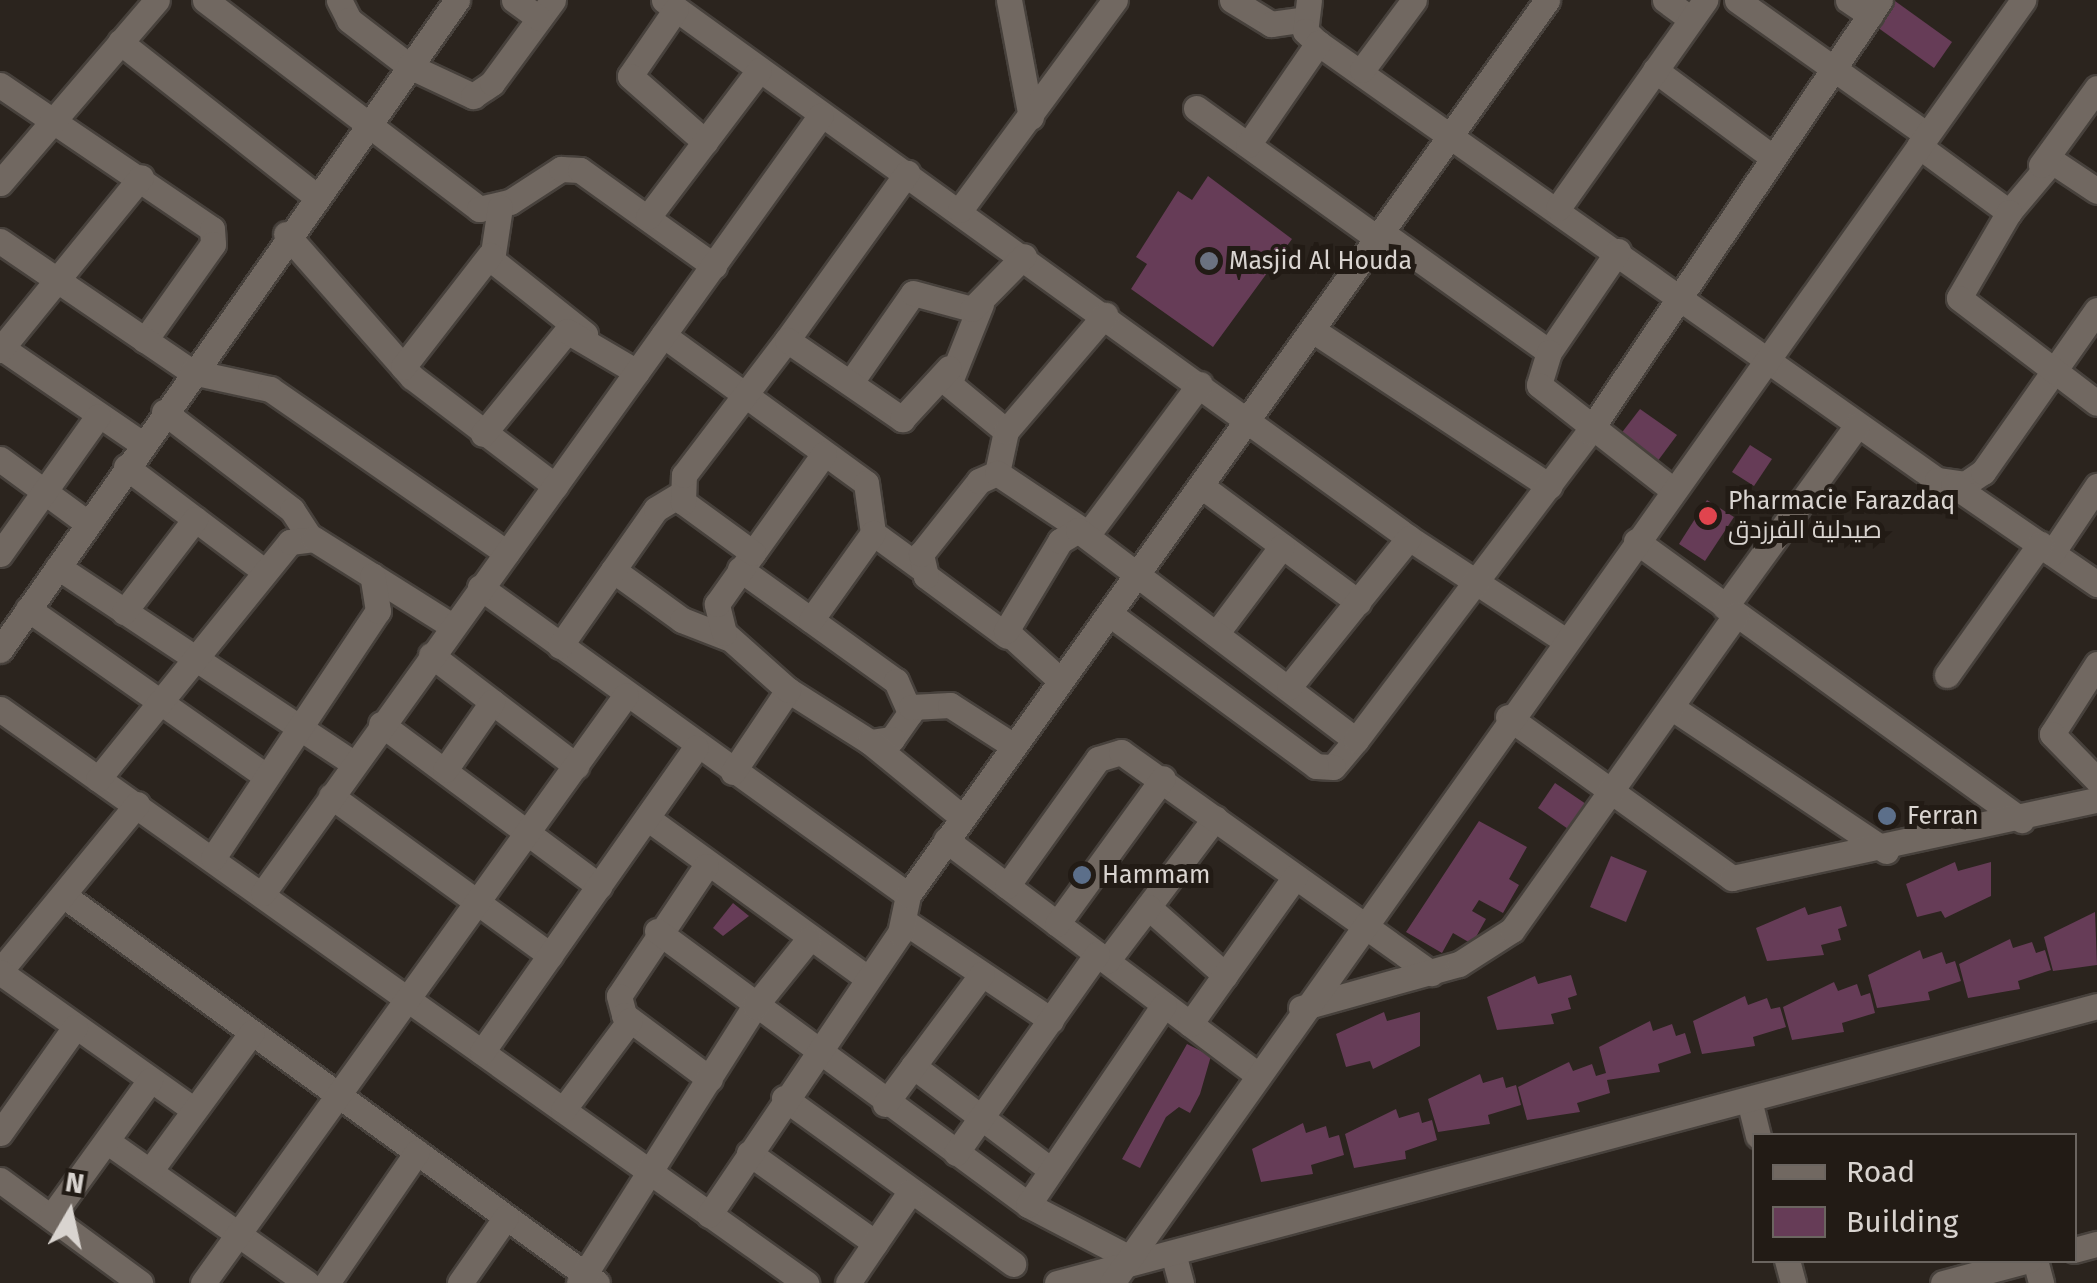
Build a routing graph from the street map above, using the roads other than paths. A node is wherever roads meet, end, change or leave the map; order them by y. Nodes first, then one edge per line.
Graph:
1 (157, 0) edge
2 (205, 0) edge
3 (339, 0) edge
4 (457, 0) edge
5 (514, 0) edge
6 (1009, 0) edge
7 (1115, 0) edge
8 (1232, 0) edge
9 (1414, 0) edge
10 (1547, 0) edge
11 (1665, 0) edge
12 (1737, 0) edge
13 (2023, 0) edge
14 (670, 4) edge
15 (1866, 5) edge
16 (546, 9) edge
17 (1698, 10) edge
18 (1309, 23) edge
19 (120, 42) junction
20 (409, 66) junction
21 (1833, 68) junction
22 (759, 70) junction
23 (1362, 70) junction
24 (1655, 70) junction
25 (0, 85) edge
26 (2097, 88) edge
27 (1196, 108) dead end
28 (53, 115) junction
29 (820, 115) junction
30 (1032, 117) junction
31 (369, 120) junction
32 (1453, 133) junction
33 (1923, 140) junction
34 (705, 142) junction
35 (1248, 145) junction
36 (1772, 157) junction
37 (2041, 165) junction
38 (908, 174) junction
39 (141, 177) junction
40 (0, 184) edge
41 (2097, 191) edge
42 (313, 194) junction
43 (494, 208) junction
44 (1558, 208) junction
45 (960, 210) junction
46 (2009, 212) junction
47 (648, 217) junction
48 (286, 234) junction
49 (1379, 235) junction
50 (0, 240) edge
51 (1618, 251) junction
52 (490, 255) junction
53 (1024, 256) junction
54 (714, 266) junction
55 (59, 280) junction
56 (1677, 293) junction
57 (981, 304) junction
58 (2097, 310) edge
59 (1105, 315) junction
60 (1314, 331) junction
61 (663, 335) junction
62 (589, 336) junction
63 (144, 340) junction
64 (786, 340) junction
65 (1, 349) edge
66 (1549, 352) junction
67 (1768, 358) junction
68 (402, 366) junction
69 (949, 368) junction
70 (192, 372) junction
71 (636, 372) junction
72 (2053, 372) junction
73 (851, 382) junction
74 (1200, 384) junction
75 (742, 393) junction
76 (2097, 403) edge
77 (164, 412) junction
78 (98, 416) junction
79 (1253, 422) junction
80 (1857, 425) junction
81 (1006, 431) junction
82 (1589, 432) junction
83 (482, 434) junction
84 (142, 444) junction
85 (824, 454) junction
86 (0, 458) edge
87 (126, 467) junction
88 (997, 473) junction
89 (1953, 485) junction
90 (555, 486) junction
91 (1550, 486) junction
92 (2097, 486) edge
93 (1204, 488) junction
94 (1673, 490) junction
95 (42, 492) junction
96 (681, 494) junction
97 (196, 519) junction
98 (87, 524) junction
99 (872, 532) junction
100 (1088, 534) junction
101 (310, 538) junction
102 (1409, 538) junction
103 (1636, 541) junction
104 (1282, 546) junction
105 (2046, 549) junction
106 (0, 554) edge
107 (507, 554) junction
108 (747, 561) junction
109 (58, 566) junction
110 (920, 568) junction
111 (614, 570) junction
112 (264, 571) junction
113 (372, 575) junction
114 (1138, 577) junction
115 (1476, 584) junction
116 (2097, 584) edge
117 (480, 587) junction
118 (1358, 602) junction
119 (28, 610) junction
120 (1730, 611) junction
121 (124, 612) junction
122 (1110, 614) junction
123 (811, 620) junction
124 (452, 626) junction
125 (1216, 634) junction
126 (1007, 636) junction
127 (728, 638) junction
128 (1564, 640) junction
129 (560, 646) junction
130 (0, 650) edge
131 (431, 655) junction
132 (190, 658) junction
133 (2097, 664) edge
134 (1947, 675) dead end
135 (1060, 680) junction
136 (1289, 687) junction
137 (788, 690) junction
138 (626, 695) junction
139 (159, 699) junction
140 (492, 702) junction
141 (911, 708) junction
142 (1671, 708) junction
143 (0, 709) edge
144 (1508, 717) junction
145 (382, 724) junction
146 (298, 726) junction
147 (1356, 740) junction
148 (870, 742) junction
149 (1012, 745) junction
150 (696, 748) junction
151 (352, 762) junction
152 (576, 766) junction
153 (445, 770) junction
154 (734, 772) junction
155 (266, 776) junction
156 (1162, 778) junction
157 (98, 779) junction
158 (2097, 780) edge
159 (331, 796) junction
160 (1612, 796) junction
161 (2097, 800) edge
162 (136, 804) junction
163 (962, 817) junction
164 (647, 818) junction
165 (1215, 818) junction
166 (2022, 820) junction
167 (529, 832) junction
168 (946, 840) junction
169 (1886, 852) junction
170 (213, 858) junction
171 (706, 866) junction
172 (1295, 877) junction
173 (599, 886) junction
174 (1007, 886) junction
175 (263, 893) junction
176 (63, 895) junction
177 (908, 895) junction
178 (478, 904) junction
179 (1148, 907) junction
180 (904, 922) junction
181 (1360, 923) junction
182 (1057, 924) junction
183 (657, 932) junction
184 (808, 940) junction
185 (550, 955) junction
186 (1102, 958) junction
187 (0, 971) edge
188 (1431, 973) junction
189 (982, 974) junction
190 (1225, 975) junction
191 (868, 978) junction
192 (408, 999) junction
193 (1164, 1004) junction
194 (755, 1006) junction
195 (2097, 1006) edge
196 (1301, 1008) junction
197 (630, 1020) junction
198 (1051, 1020) junction
199 (1190, 1024) junction
200 (75, 1027) junction
201 (252, 1032) junction
202 (482, 1052) junction
203 (815, 1054) junction
204 (914, 1066) junction
205 (1254, 1072) junction
206 (710, 1079) junction
207 (150, 1080) junction
208 (336, 1094) junction
209 (784, 1098) junction
210 (1749, 1100) junction
211 (885, 1104) junction
212 (194, 1110) junction
213 (563, 1110) junction
214 (982, 1117) junction
215 (0, 1133) edge
216 (1757, 1133) edge
217 (108, 1142) junction
218 (417, 1152) junction
219 (748, 1152) junction
220 (956, 1154) junction
221 (1052, 1170) junction
222 (150, 1171) junction
223 (651, 1174) junction
224 (0, 1180) edge
225 (910, 1192) junction
226 (1028, 1204) junction
227 (708, 1216) junction
228 (51, 1217) junction
229 (506, 1217) junction
230 (237, 1233) junction
231 (875, 1243) junction
232 (1173, 1253) junction
233 (2020, 1263) edge
234 (1013, 1264) dead end
235 (1122, 1269) edge
236 (587, 1280) edge
237 (140, 1283) edge
238 (203, 1283) edge
239 (307, 1283) edge
240 (327, 1283) edge
241 (460, 1283) edge
242 (806, 1283) edge
243 (848, 1283) edge
244 (1057, 1283) edge
245 (1181, 1283) edge
246 (1943, 1283) edge

1 - 19 street
2 - 31 street
3 - 20 street
4 - 20 street
5 - 16 street
6 - 30 street
7 - 30 street
8 - 18 street
9 - 23 street
10 - 32 street
11 - 17 street
12 - 21 street
13 - 33 street
14 - 22 street
14 - 34 street
15 - 21 street
16 - 20 street
17 - 24 street
18 - 23 street
18 - 35 street
19 - 28 street
19 - 42 street
20 - 31 street
21 - 33 street
21 - 36 street
22 - 29 street
22 - 34 street
23 - 32 street
24 - 36 street
24 - 44 street
25 - 28 street
26 - 37 street
27 - 35 street
28 - 39 street
28 - 40 street
29 - 38 street
29 - 54 street
30 - 45 street
31 - 42 street
31 - 43 street
32 - 44 street
32 - 49 street
33 - 46 street
33 - 67 street
34 - 47 street
35 - 49 street
36 - 56 street
37 - 41 street
37 - 46 street
38 - 45 street
38 - 64 street
39 - 55 street
39 - 63 street
42 - 48 street
43 - 47 street
43 - 52 street
44 - 51 street
45 - 53 street
46 - 72 street
47 - 54 street
48 - 68 street
48 - 70 street
49 - 60 street
49 - 66 street
50 - 55 street
51 - 56 street
51 - 66 street
52 - 62 street
52 - 68 street
53 - 57 street
53 - 59 street
54 - 61 street
55 - 63 street
55 - 65 street
56 - 67 street
56 - 82 street
57 - 69 street
57 - 73 street
58 - 72 street
59 - 74 street
59 - 81 street
60 - 79 street
60 - 91 street
61 - 71 street
61 - 75 street
62 - 71 street
62 - 83 street
63 - 70 street
64 - 73 street
64 - 75 street
65 - 78 street
66 - 82 street
67 - 80 street
67 - 94 street
68 - 83 street
69 - 73 street
69 - 81 street
70 - 77 street
70 - 107 street
71 - 90 street
72 - 76 street
72 - 89 street
74 - 79 street
74 - 100 street
75 - 85 street
75 - 96 street
77 - 84 street
77 - 101 street
78 - 84 street
78 - 95 street
79 - 93 street
79 - 102 street
80 - 89 street
80 - 120 street
81 - 88 street
82 - 91 street
82 - 94 street
83 - 90 street
84 - 87 street
85 - 99 street
85 - 108 street
86 - 95 street
87 - 97 street
87 - 98 street
88 - 100 street
88 - 110 street
89 - 105 street
90 - 107 street
91 - 115 street
92 - 105 street
93 - 104 street
93 - 114 street
94 - 103 street
95 - 98 street
95 - 106 street
96 - 108 street
96 - 111 street
97 - 112 street
97 - 121 street
98 - 109 street
99 - 110 street
99 - 123 street
100 - 114 street
100 - 126 street
101 - 112 street
101 - 113 street
102 - 115 street
102 - 118 street
103 - 120 street
103 - 128 street
104 - 118 street
104 - 125 street
105 - 116 street
105 - 134 street
107 - 117 street
108 - 123 street
108 - 127 street
109 - 119 street
109 - 121 street
110 - 126 street
111 - 127 street
111 - 129 street
112 - 132 street
113 - 124 street
113 - 146 street
114 - 122 street
114 - 125 street
115 - 128 street
115 - 147 street
117 - 124 street
117 - 129 street
118 - 136 street
119 - 130 street
119 - 139 street
120 - 142 street
120 - 166 street
121 - 132 street
122 - 135 street
122 - 147 street
123 - 141 street
124 - 131 street
125 - 136 street
126 - 135 street
127 - 137 street
128 - 144 street
129 - 138 street
131 - 140 street
131 - 145 street
132 - 139 street
132 - 146 street
133 - 158 street
135 - 149 street
136 - 147 street
137 - 148 street
137 - 154 street
138 - 150 street
138 - 152 street
139 - 155 street
139 - 157 street
140 - 152 street
140 - 153 street
141 - 148 street
141 - 149 street
142 - 160 street
142 - 169 street
143 - 157 street
144 - 160 street
144 - 181 street
145 - 151 street
145 - 153 street
146 - 151 street
146 - 155 street
148 - 163 street
149 - 163 street
150 - 154 street
150 - 164 street
151 - 159 street
152 - 167 street
153 - 167 street
154 - 177 street
155 - 170 street
156 - 165 street
156 - 174 street
156 - 182 street
157 - 162 street
159 - 175 street
159 - 178 street
160 - 169 street
160 - 188 street
161 - 166 street
162 - 170 street
162 - 176 street
163 - 168 street
164 - 171 street
164 - 173 street
165 - 172 street
165 - 179 street
166 - 169 street
167 - 173 street
167 - 178 street
168 - 174 street
168 - 177 street
170 - 175 street
171 - 183 street
171 - 184 street
172 - 181 street
172 - 190 street
173 - 185 street
174 - 182 street
175 - 192 street
176 - 187 street
176 - 201 street
177 - 180 street
178 - 185 street
178 - 192 street
179 - 186 street
179 - 190 street
180 - 189 street
180 - 191 street
181 - 188 street
181 - 196 street
182 - 186 street
183 - 194 street
183 - 197 street
184 - 191 street
184 - 194 street
185 - 202 street
186 - 193 street
186 - 198 street
187 - 200 street
188 - 196 street
189 - 198 street
189 - 204 street
190 - 199 street
191 - 203 street
192 - 202 street
192 - 208 street
193 - 199 street
193 - 221 street
194 - 203 street
194 - 206 street
195 - 210 street
196 - 205 street
197 - 206 street
197 - 213 street
198 - 214 street
199 - 205 street
200 - 207 street
200 - 215 street
201 - 208 street
201 - 212 street
202 - 213 street
203 - 209 street
203 - 211 street
204 - 211 street
204 - 214 street
205 - 235 street
206 - 223 street
207 - 212 street
207 - 217 street
208 - 218 street
208 - 230 street
209 - 219 street
209 - 225 street
210 - 216 street
210 - 232 street
211 - 220 street
212 - 222 street
213 - 223 street
214 - 220 street
214 - 221 street
217 - 222 street
217 - 228 street
218 - 229 street
218 - 240 street
219 - 227 street
219 - 231 street
220 - 226 street
221 - 226 street
222 - 230 street
223 - 227 street
223 - 236 street
224 - 228 street
225 - 231 street
225 - 234 street
226 - 235 street
227 - 242 street
228 - 237 street
229 - 236 street
229 - 241 street
230 - 238 street
230 - 239 street
231 - 243 street
232 - 235 street
232 - 245 street
233 - 246 street
235 - 244 street

